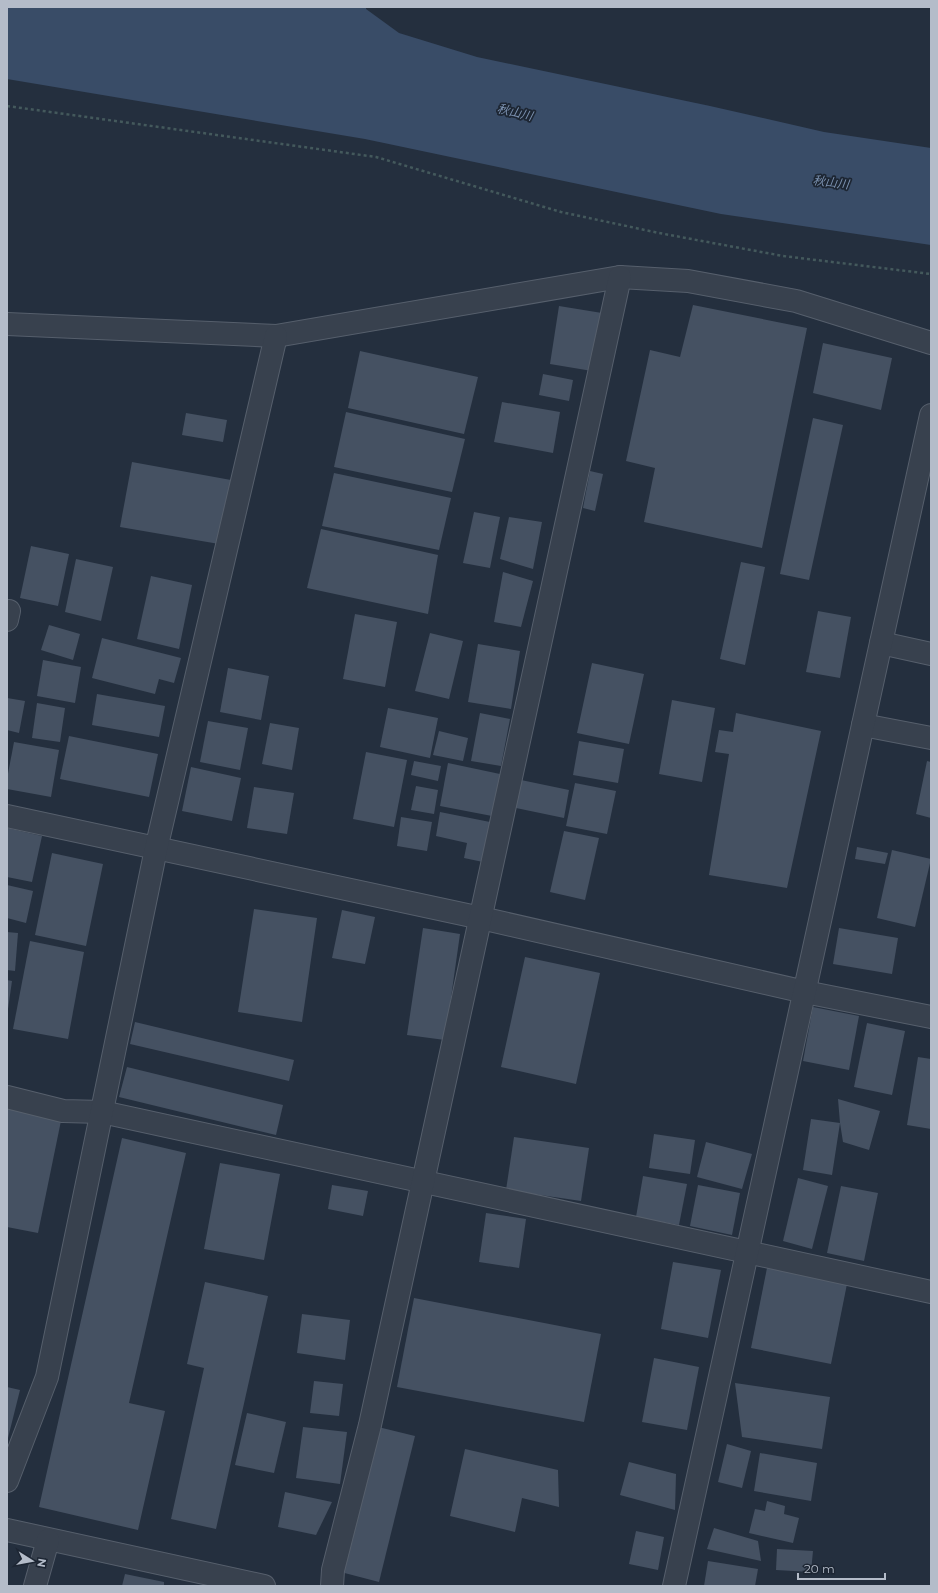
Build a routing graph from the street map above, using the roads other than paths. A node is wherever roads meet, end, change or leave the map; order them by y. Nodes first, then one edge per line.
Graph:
1 (620, 277) junction
2 (7, 324) edge
3 (276, 336) junction
4 (931, 343) edge
5 (931, 415) edge
6 (881, 644) junction
7 (931, 654) edge
8 (863, 725) junction
9 (931, 738) edge
10 (7, 816) edge
11 (156, 849) junction
12 (481, 918) junction
13 (805, 992) junction
14 (931, 1017) edge
15 (7, 1097) edge
16 (102, 1112) junction
17 (423, 1181) junction
18 (748, 1253) junction
19 (931, 1292) edge
20 (7, 1481) edge
21 (7, 1530) edge
22 (48, 1540) junction
23 (35, 1586) edge
24 (264, 1586) edge
25 (332, 1586) edge
26 (674, 1586) edge

1 - 3 street
1 - 4 street
1 - 12 street
2 - 3 street
3 - 11 street
5 - 6 street
6 - 7 street
6 - 8 street
8 - 9 street
8 - 13 street
10 - 11 street
11 - 12 street
11 - 16 street
12 - 13 street
12 - 17 street
13 - 14 street
13 - 18 street
15 - 16 street
16 - 17 street
16 - 20 street
17 - 18 street
17 - 25 street
18 - 19 street
18 - 26 street
21 - 22 street
22 - 23 street
22 - 24 street

